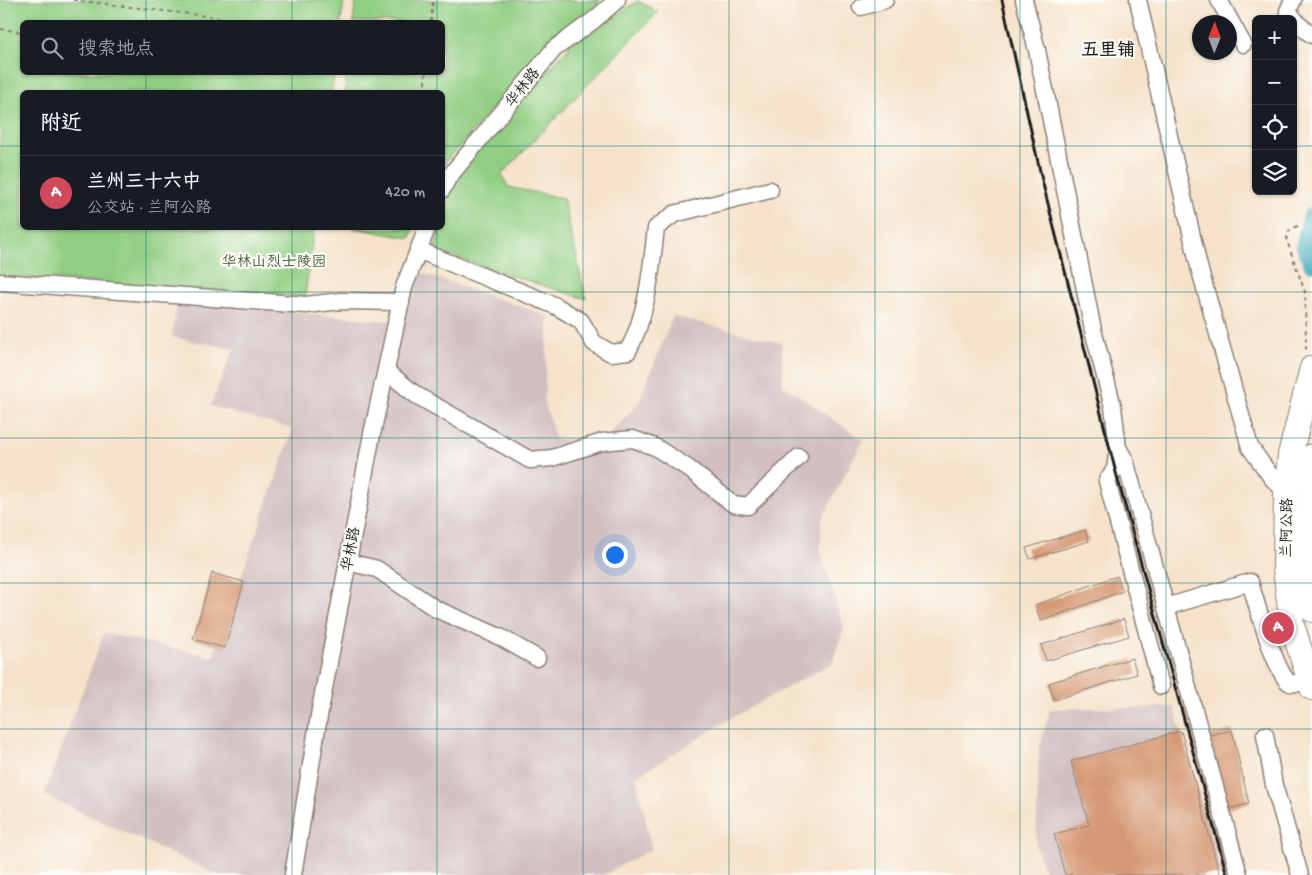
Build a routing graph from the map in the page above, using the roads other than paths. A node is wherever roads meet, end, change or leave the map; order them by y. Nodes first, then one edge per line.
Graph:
1 (617, 0) edge
2 (885, 0) edge
3 (1024, 0) edge
4 (1138, 0) edge
5 (1218, 0) edge
6 (1293, 0) edge
7 (861, 6) dead end
8 (1310, 35) edge
9 (1243, 44) dead end
10 (445, 184) edge
11 (770, 190) dead end
12 (426, 230) edge
13 (418, 250) junction
14 (0, 282) edge
15 (401, 302) junction
16 (1310, 363) edge
17 (386, 371) junction
18 (1118, 448) junction
19 (1312, 456) edge
20 (799, 457) dead end
21 (1297, 499) junction
22 (348, 562) junction
23 (1301, 567) edge
24 (1166, 606) junction
25 (1312, 610) edge
26 (538, 658) dead end
27 (1311, 685) edge
28 (1161, 686) dead end
29 (1265, 735) dead end
30 (293, 875) edge
31 (1239, 875) edge
32 (1300, 875) edge

1 - 10 street, 华林路
2 - 7 street
3 - 18 street
4 - 21 street
5 - 9 street
6 - 8 street
11 - 13 street
12 - 13 street, 华林路
13 - 15 street, 华林路
14 - 15 street
15 - 17 street, 华林路
16 - 21 highway, 兰阿公路
17 - 20 street
17 - 22 street, 华林路
18 - 24 street
18 - 28 street
19 - 21 highway, 兰阿公路
21 - 23 highway, 兰阿公路
22 - 26 street
22 - 30 street, 华林路
23 - 25 highway, 兰阿公路
23 - 27 highway, 兰阿公路
24 - 27 street
24 - 31 street
29 - 32 street

